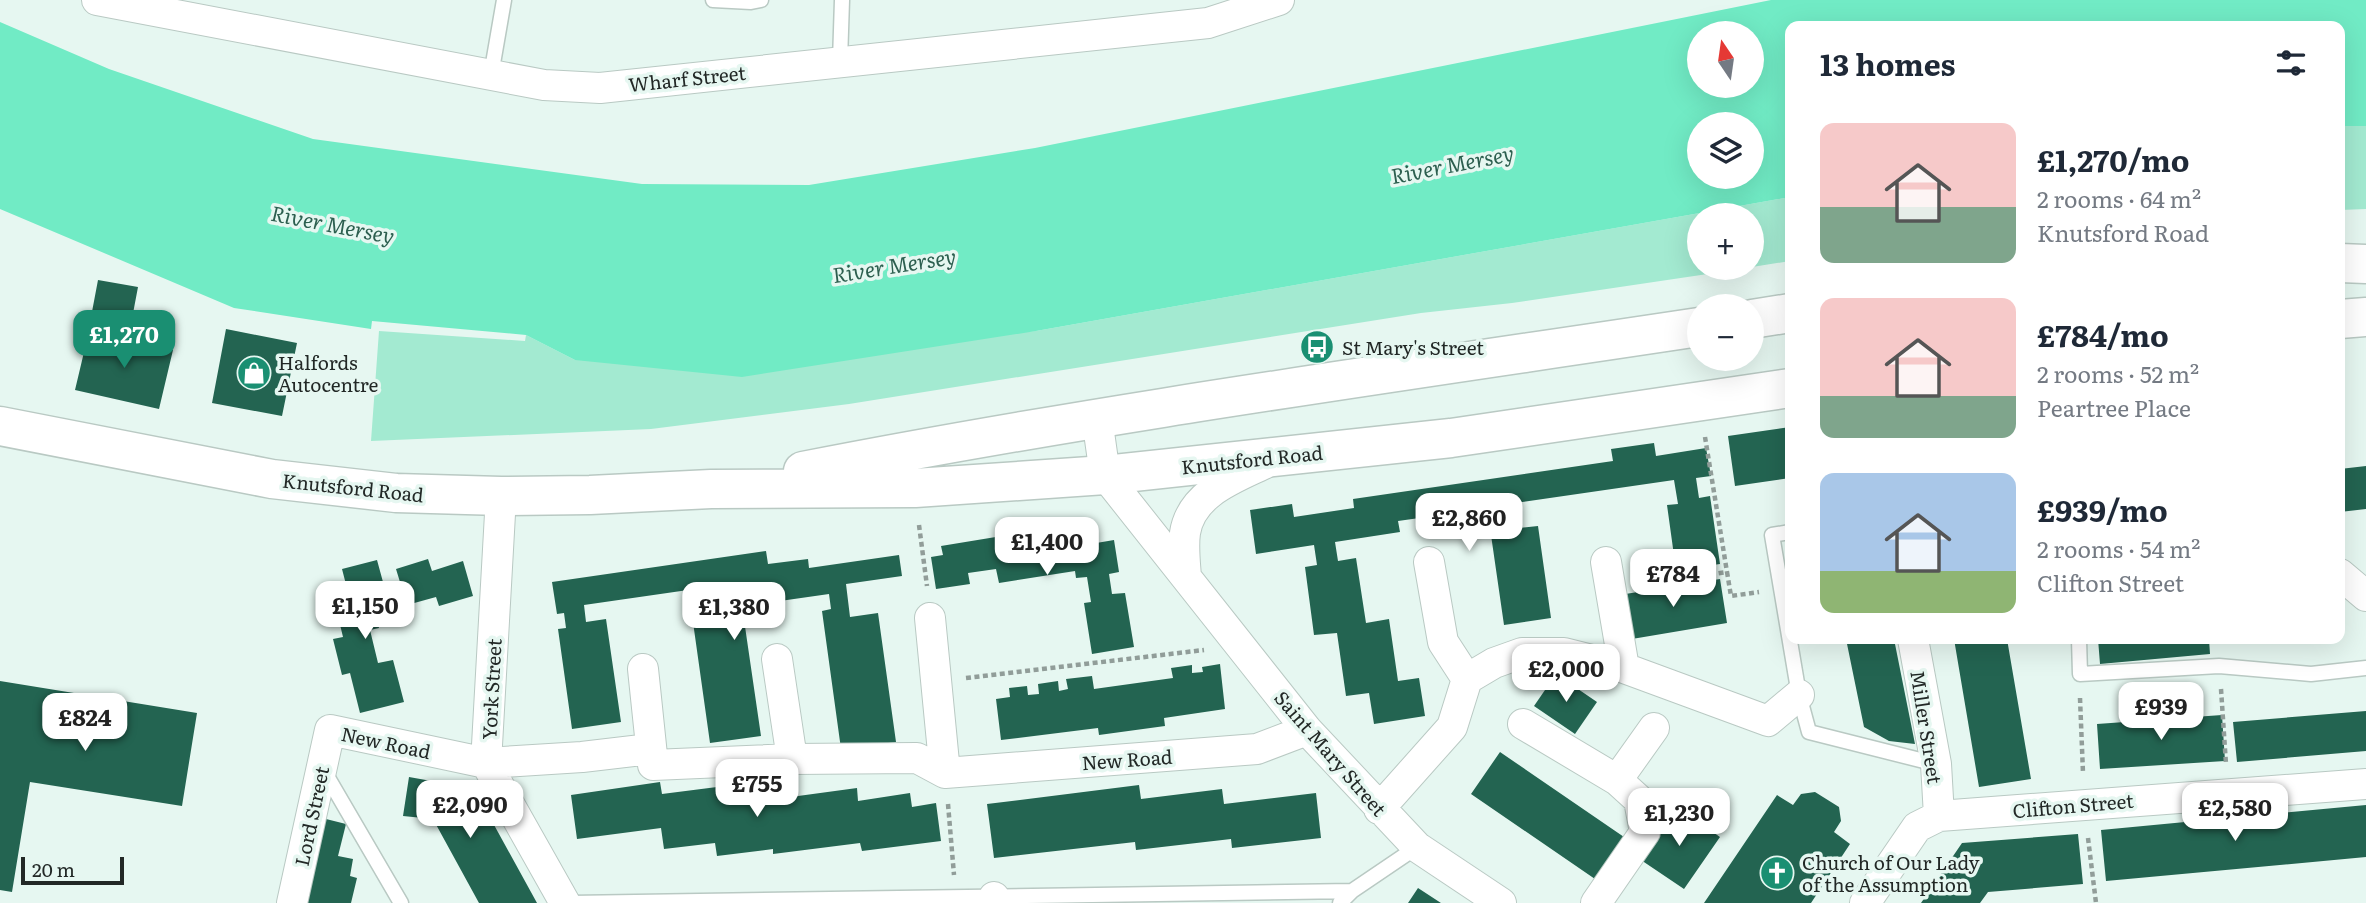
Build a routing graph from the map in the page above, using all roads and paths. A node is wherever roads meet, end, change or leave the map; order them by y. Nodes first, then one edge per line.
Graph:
1 (97, 0) edge
2 (504, 0) edge
3 (713, 0) edge
4 (761, 0) edge
5 (842, 0) edge
6 (1279, 0) edge
7 (840, 61) junction
8 (491, 75) junction
9 (2345, 263) edge
10 (2366, 264) edge
11 (1785, 314) edge
12 (1764, 316) edge
13 (2366, 317) edge
14 (2345, 319) edge
15 (1687, 329) edge
16 (1785, 389) edge
17 (1698, 402) junction
18 (1097, 418) junction
19 (0, 426) edge
20 (1280, 456) junction
21 (1105, 475) junction
22 (915, 488) junction
23 (711, 489) junction
24 (501, 496) junction
25 (1785, 533) edge
26 (1429, 562) dead end
27 (1606, 562) dead end
28 (1727, 572) junction
29 (1186, 577) junction
30 (2345, 578) edge
31 (1781, 588) junction
32 (1611, 591) junction
33 (2366, 596) edge
34 (1785, 612) edge
35 (930, 618) joint
36 (1790, 644) edge
37 (1914, 644) edge
38 (2078, 644) edge
39 (1240, 646) junction
40 (777, 659) dead end
41 (2219, 666) junction
42 (1624, 668) junction
43 (2366, 668) edge
44 (643, 669) dead end
45 (2080, 674) junction
46 (1467, 680) junction
47 (937, 682) junction
48 (1799, 695) junction
49 (1522, 724) dead end
50 (1654, 728) dead end
51 (330, 730) joint
52 (1307, 730) junction
53 (650, 748) junction
54 (792, 759) junction
55 (486, 763) junction
56 (1936, 764) junction
57 (321, 767) junction
58 (945, 773) junction
59 (1617, 780) junction
60 (2366, 784) edge
61 (2228, 793) junction
62 (2084, 804) junction
63 (1379, 809) junction
64 (1939, 816) junction
65 (1416, 847) junction
66 (1352, 891) junction
67 (956, 897) junction
68 (1108, 899) edge
69 (995, 900) edge
70 (736, 902) edge
71 (292, 903) edge
72 (401, 903) edge
73 (565, 903) edge
74 (571, 903) edge
75 (1340, 903) edge
76 (1500, 903) edge
77 (1596, 903) edge
78 (1864, 903) edge
79 (2096, 903) edge

1 - 8 street, Wharf Street
2 - 8 lane
3 - 4 lane
5 - 7 lane
6 - 7 street, Wharf Street
7 - 8 street, Wharf Street
9 - 10 highway
11 - 12 highway
13 - 14 highway
15 - 18 highway, Knutsford Road
16 - 17 highway, Knutsford Road
17 - 20 highway, Knutsford Road
17 - 28 path
18 - 21 street
18 - 23 highway, Knutsford Road
19 - 24 highway, Knutsford Road
20 - 21 highway, Knutsford Road
20 - 29 street
21 - 22 highway, Knutsford Road
21 - 29 street, Saint Mary Street
22 - 23 highway, Knutsford Road
22 - 35 path
23 - 24 highway, Knutsford Road
24 - 55 street, York Street
25 - 31 lane
26 - 46 street
27 - 32 street
28 - 31 path
28 - 32 path
29 - 39 street, Saint Mary Street
30 - 33 street
31 - 34 lane
32 - 42 street
35 - 47 street
36 - 48 lane
37 - 56 street, Miller Street
38 - 45 lane
39 - 47 path
39 - 52 street, Saint Mary Street
40 - 54 street
41 - 43 lane
41 - 45 lane
41 - 61 path
42 - 46 street
42 - 48 street
44 - 53 street
45 - 62 path
46 - 63 street
47 - 58 street
48 - 56 lane
49 - 59 street
50 - 59 street
51 - 55 street, New Road
51 - 57 street, Lord Street
52 - 58 street, New Road
52 - 63 street, Saint Mary Street
53 - 54 street
53 - 55 street, New Road
54 - 58 street
55 - 73 street, York Street
56 - 64 street, Miller Street
57 - 71 street, Lord Street
57 - 72 lane
58 - 67 path
59 - 77 street
60 - 61 street, Clifton Street
61 - 62 street, Clifton Street
62 - 64 street, Clifton Street
62 - 79 path
63 - 65 street, Saint Mary Street
64 - 78 street
65 - 66 lane
65 - 76 street, Saint Mary Street
66 - 68 lane
66 - 75 lane
67 - 69 lane
67 - 70 lane
68 - 69 lane
70 - 74 lane

